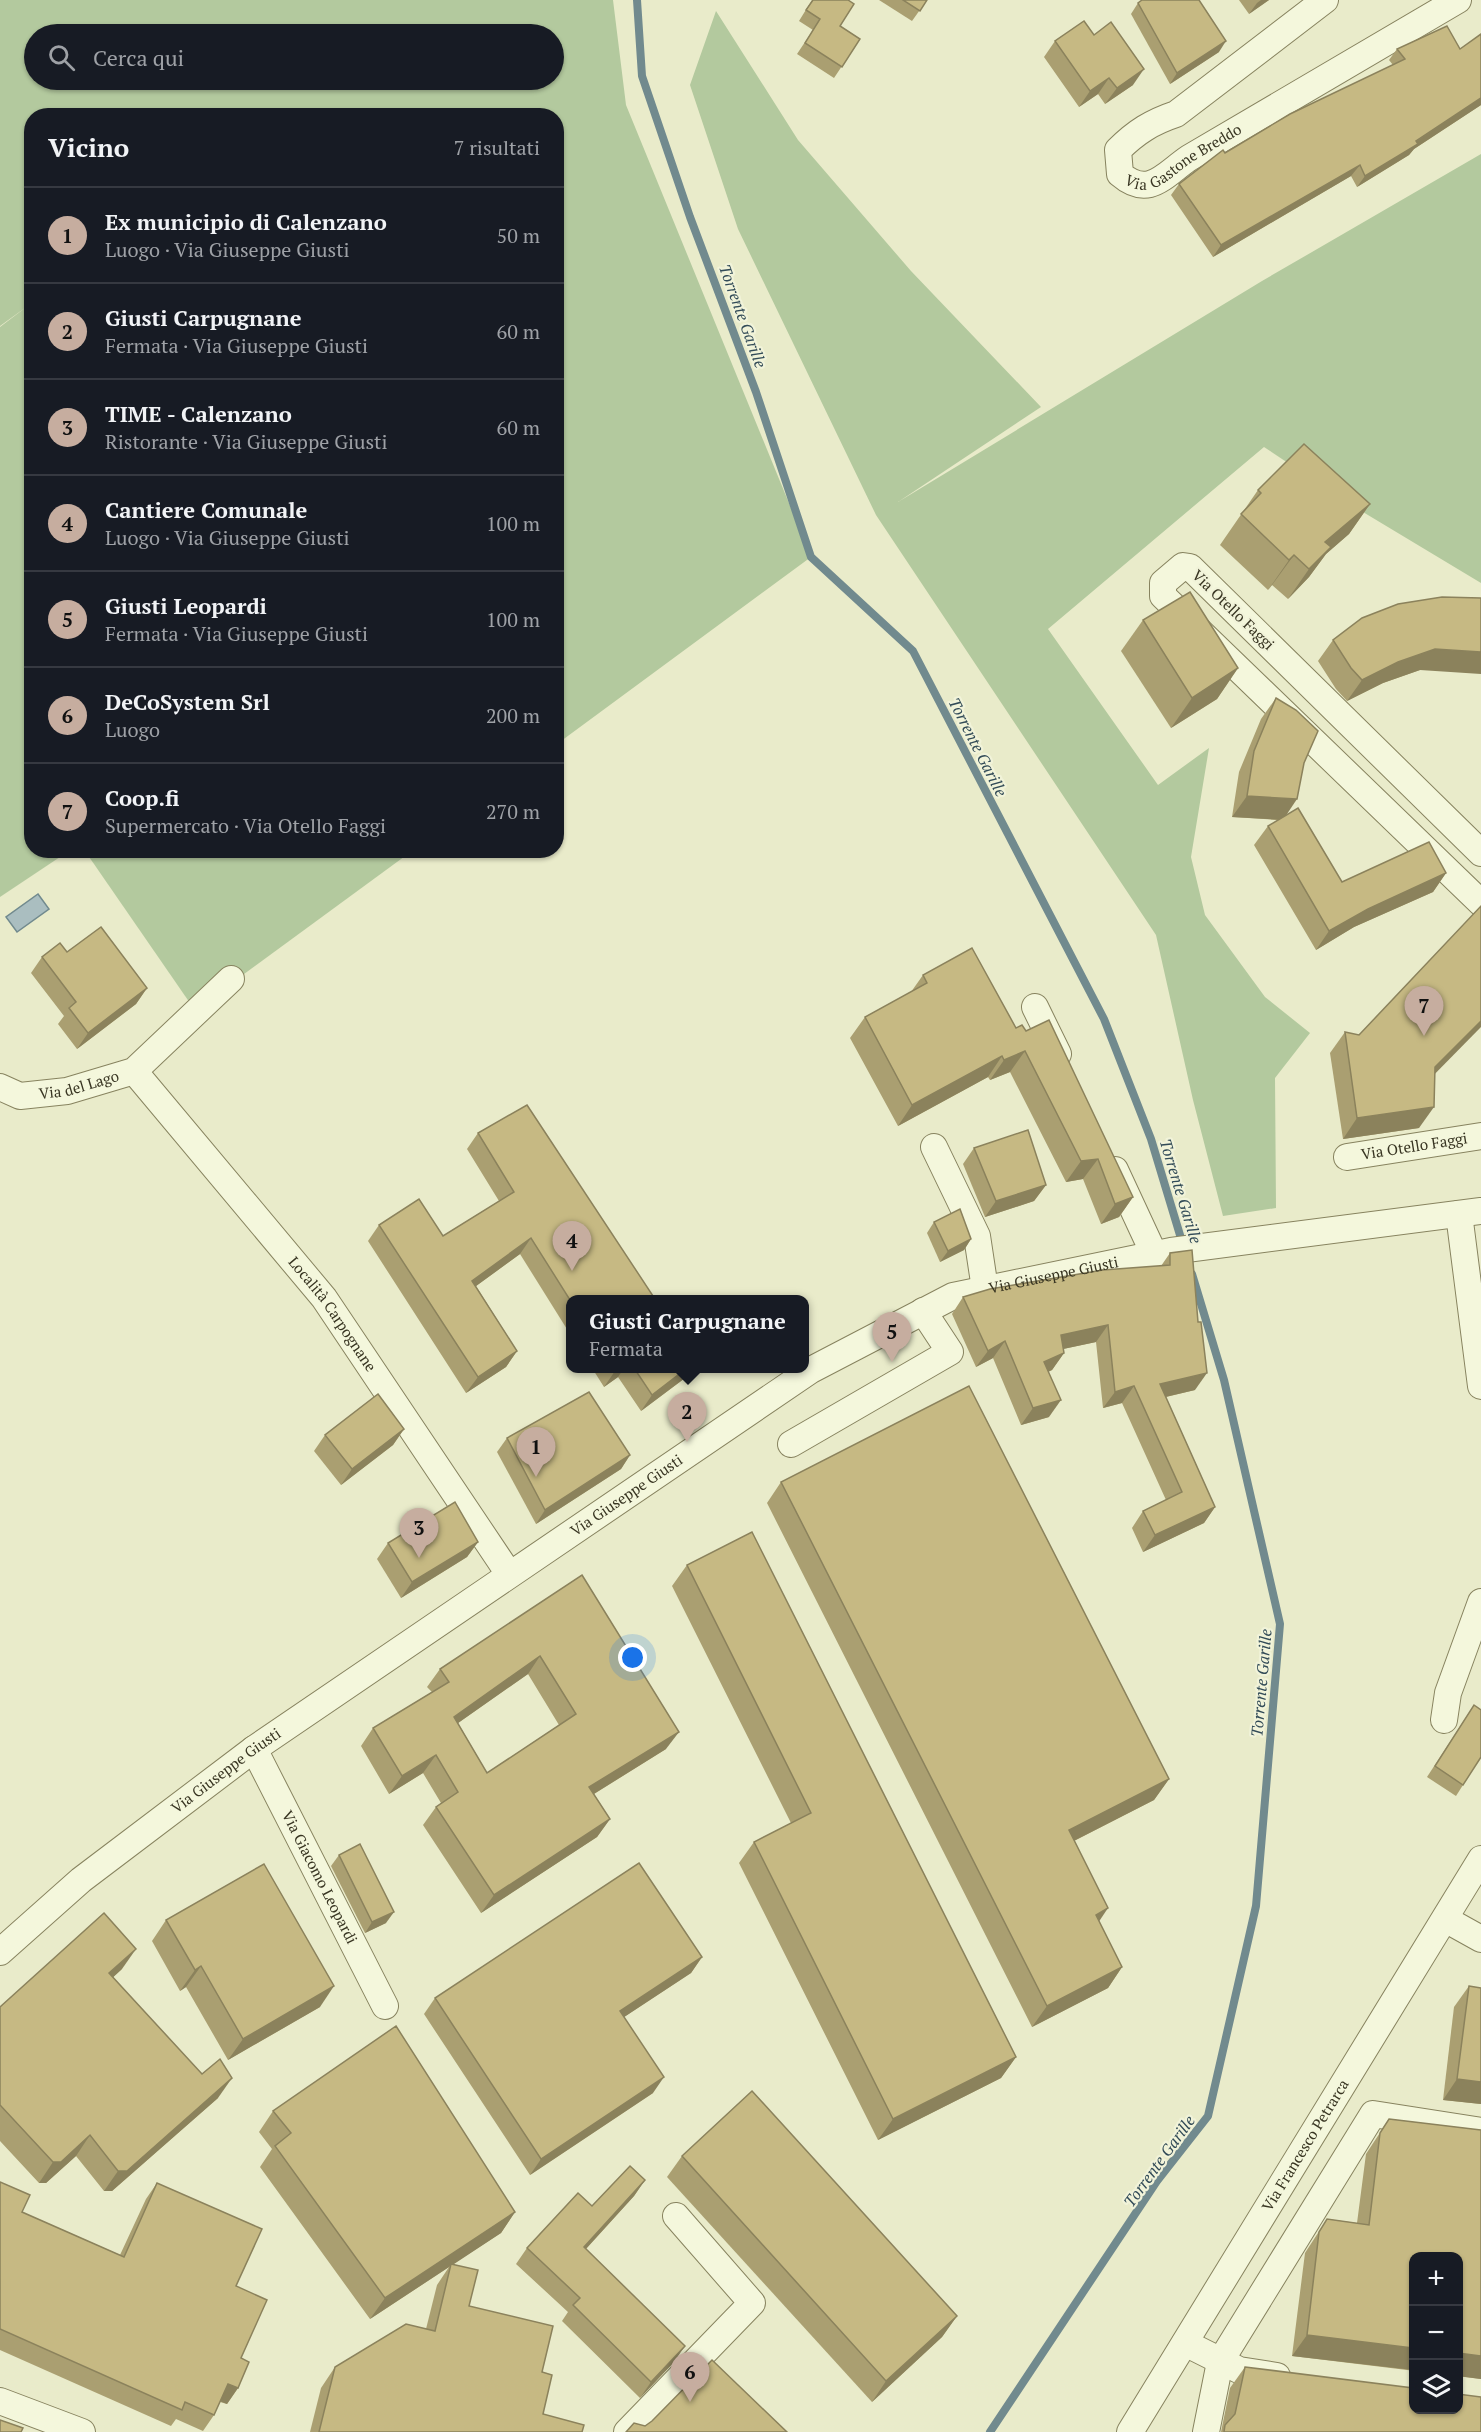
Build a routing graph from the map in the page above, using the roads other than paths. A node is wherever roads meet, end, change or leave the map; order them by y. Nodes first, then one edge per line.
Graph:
1 (1325, 0) edge
2 (1458, 0) edge
3 (1481, 853) edge
4 (1476, 887) edge
5 (231, 980) dead end
6 (1035, 1007) dead end
7 (134, 1071) junction
8 (1066, 1071) edge
9 (0, 1087) edge
10 (1481, 1136) edge
11 (1103, 1145) edge
12 (934, 1147) dead end
13 (1347, 1157) dead end
14 (1470, 1213) edge
15 (1163, 1253) junction
16 (985, 1289) junction
17 (923, 1311) junction
18 (809, 1371) edge
19 (807, 1373) edge
20 (1481, 1386) edge
21 (791, 1444) dead end
22 (509, 1574) junction
23 (1481, 1602) edge
24 (1444, 1720) dead end
25 (254, 1749) junction
26 (1481, 1859) edge
27 (1445, 1919) junction
28 (1481, 1939) edge
29 (0, 1952) edge
30 (385, 2006) dead end
31 (1481, 2131) edge
32 (675, 2216) dead end
33 (1185, 2343) junction
34 (1220, 2362) junction
35 (1297, 2379) edge
36 (0, 2401) edge
37 (82, 2432) edge
38 (627, 2432) edge
39 (1130, 2432) edge
40 (1206, 2432) edge

1 - 2 street, Via Gastone Breddo
3 - 4 street, Via Otello Faggi
5 - 7 street, Via del Lago
6 - 8 street
7 - 9 street, Via del Lago
7 - 22 street, Località Carpognane
10 - 13 street, Via Otello Faggi
11 - 15 street
12 - 16 street
14 - 15 street, Via Giuseppe Giusti
14 - 20 street
15 - 16 street, Via Giuseppe Giusti
16 - 17 street, Via Giuseppe Giusti
17 - 18 street, Via Giuseppe Giusti
17 - 21 street
19 - 22 street, Via Giuseppe Giusti
22 - 25 street, Via Giuseppe Giusti
23 - 24 street
25 - 29 street, Via Giuseppe Giusti
25 - 30 street, Via Giacomo Leopardi
26 - 27 street, Via Francesco Petrarca
27 - 28 street
27 - 33 street, Via Francesco Petrarca
31 - 34 street
32 - 38 street
33 - 34 street
33 - 39 street, Via Francesco Petrarca
34 - 35 street
34 - 40 street
36 - 37 street

